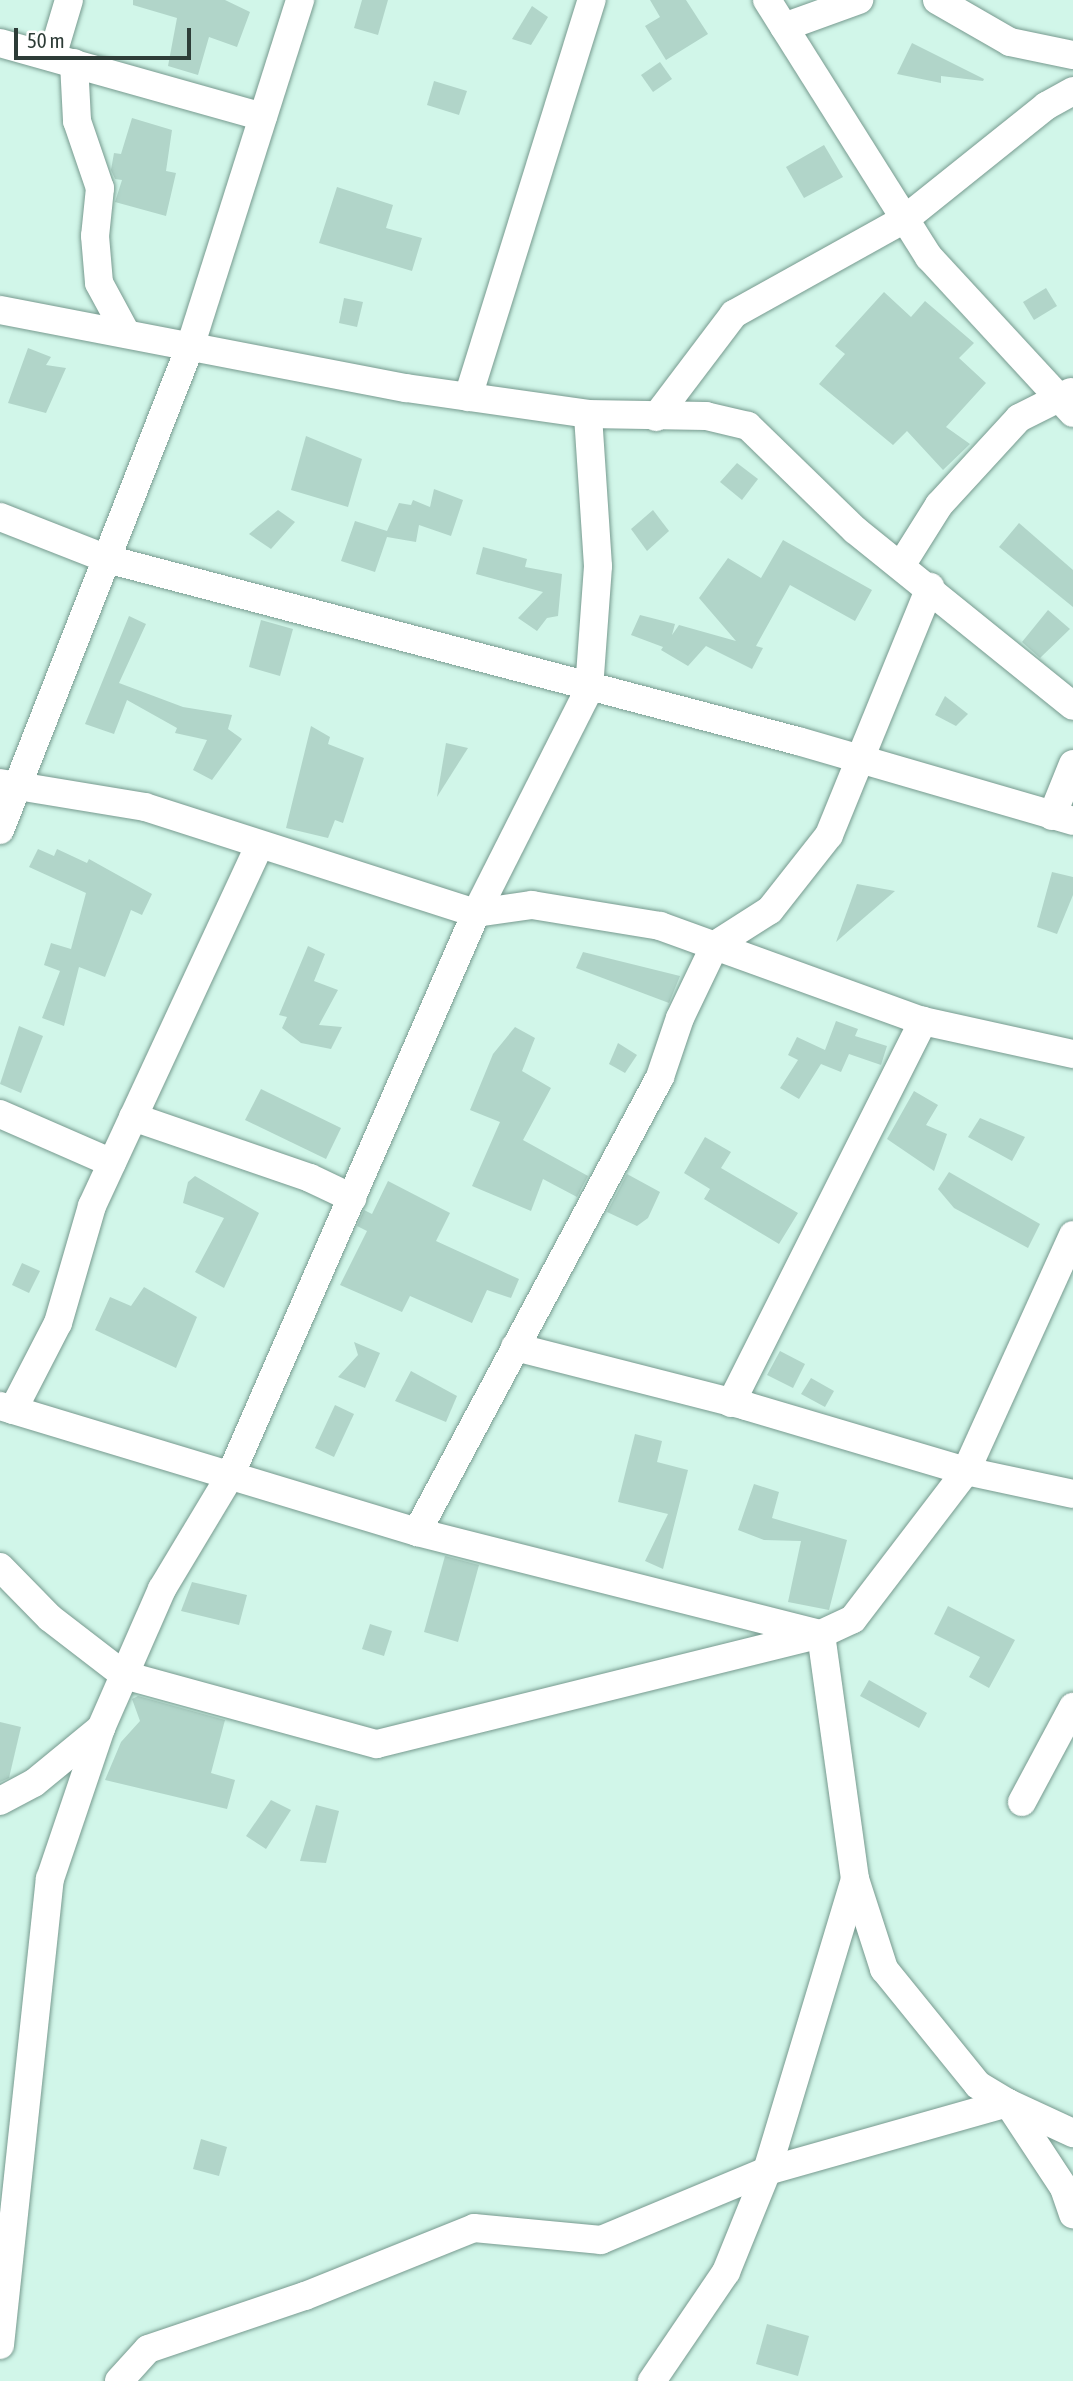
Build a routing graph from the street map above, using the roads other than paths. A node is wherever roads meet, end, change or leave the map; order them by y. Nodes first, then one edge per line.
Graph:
1 (69, 0) edge
2 (300, 0) edge
3 (592, 0) edge
4 (767, 0) edge
5 (859, 0) edge
6 (937, 0) edge
7 (784, 27) junction
8 (0, 43) edge
9 (1073, 55) edge
10 (63, 60) junction
11 (1073, 91) edge
12 (263, 117) junction
13 (905, 219) junction
14 (0, 310) edge
15 (126, 333) junction
16 (191, 344) junction
17 (468, 397) junction
18 (1068, 401) edge
19 (588, 414) junction
20 (656, 417) junction
21 (0, 517) edge
22 (107, 559) junction
23 (902, 564) junction
24 (930, 587) junction
25 (589, 689) junction
26 (1073, 706) edge
27 (863, 760) junction
28 (1073, 764) edge
29 (9, 783) edge
30 (1062, 819) edge
31 (0, 830) edge
32 (259, 847) junction
33 (476, 913) junction
34 (715, 945) junction
35 (923, 1021) junction
36 (1073, 1054) edge
37 (0, 1114) edge
38 (133, 1117) junction
39 (112, 1163) junction
40 (352, 1198) junction
41 (1073, 1236) edge
42 (515, 1347) junction
43 (732, 1403) junction
44 (7, 1408) edge
45 (966, 1471) junction
46 (230, 1476) junction
47 (1073, 1494) edge
48 (417, 1532) junction
49 (0, 1567) edge
50 (821, 1634) junction
51 (124, 1675) junction
52 (1073, 1707) edge
53 (101, 1728) junction
54 (0, 1801) edge
55 (1022, 1802) dead end
56 (855, 1880) junction
57 (1008, 2103) junction
58 (1073, 2133) edge
59 (767, 2171) junction
60 (1073, 2214) edge
61 (0, 2345) edge
62 (119, 2381) edge
63 (652, 2381) edge

1 - 10 street
2 - 12 street
3 - 17 street
4 - 7 street
5 - 7 street
6 - 9 street
7 - 13 street
8 - 10 street
10 - 12 street
10 - 15 street
11 - 13 street
12 - 16 street
13 - 18 street
13 - 20 street
14 - 15 street
15 - 16 street
16 - 17 street
16 - 22 street
17 - 19 street
18 - 23 street
19 - 20 street
19 - 25 street
20 - 23 street
21 - 22 street
22 - 25 street
22 - 29 street
23 - 24 street
24 - 26 street
24 - 27 street
25 - 27 street
25 - 33 street
27 - 30 street
27 - 34 street
28 - 30 street
29 - 31 street
29 - 32 street
32 - 33 street
32 - 38 street
33 - 34 street
33 - 40 street
34 - 35 street
34 - 42 street
35 - 36 street
35 - 43 street
37 - 39 street
38 - 39 street
38 - 40 street
39 - 44 street
40 - 46 street
41 - 45 street
42 - 43 street
42 - 48 street
43 - 45 street
44 - 46 street
45 - 47 street
45 - 50 street
46 - 48 street
46 - 51 street
48 - 50 street
49 - 51 street
50 - 51 street
50 - 56 street
51 - 53 street
52 - 55 street
53 - 54 street
53 - 61 street
56 - 57 street
56 - 59 street
57 - 58 street
57 - 59 street
57 - 60 street
59 - 62 street
59 - 63 street

